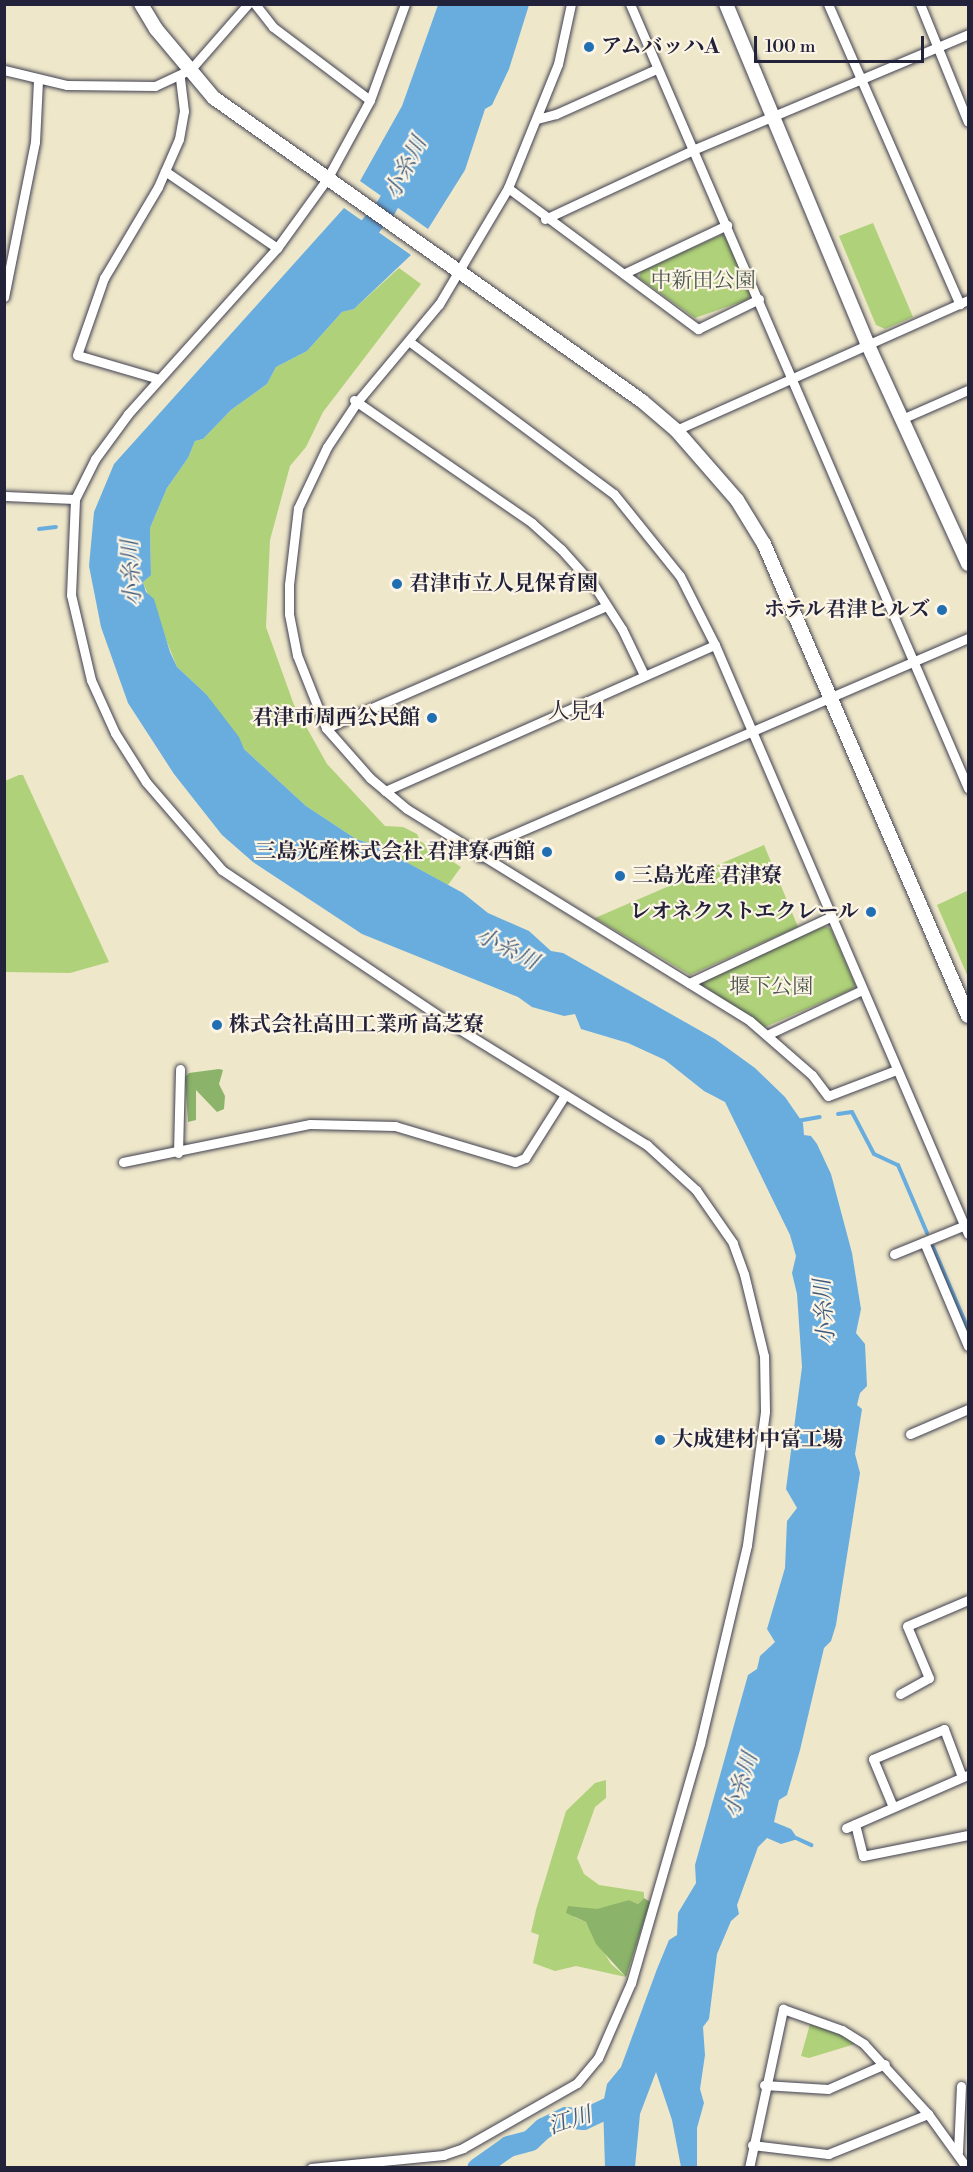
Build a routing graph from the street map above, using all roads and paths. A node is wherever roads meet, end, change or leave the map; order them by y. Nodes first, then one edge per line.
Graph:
1 (141, 4) edge
2 (248, 4) edge
3 (255, 4) edge
4 (405, 4) edge
5 (570, 4) edge
6 (630, 4) edge
7 (726, 4) edge
8 (828, 4) edge
9 (920, 4) edge
10 (969, 34) edge
11 (937, 49) junction
12 (656, 69) junction
13 (4, 70) edge
14 (185, 73) junction
15 (38, 80) junction
16 (859, 81) junction
17 (370, 100) junction
18 (772, 118) junction
19 (537, 119) junction
20 (969, 122) edge
21 (695, 149) junction
22 (165, 171) junction
23 (329, 180) junction
24 (508, 188) junction
25 (545, 219) junction
26 (727, 225) junction
27 (277, 248) junction
28 (460, 272) junction
29 (625, 273) junction
30 (4, 297) edge
31 (759, 298) junction
32 (964, 302) edge
33 (410, 342) junction
34 (867, 343) junction
35 (793, 376) junction
36 (159, 379) junction
37 (969, 390) edge
38 (354, 400) junction
39 (904, 418) junction
40 (676, 430) junction
41 (4, 496) edge
42 (75, 499) junction
43 (969, 564) edge
44 (607, 606) junction
45 (969, 638) edge
46 (715, 645) junction
47 (913, 662) junction
48 (644, 675) junction
49 (832, 698) junction
50 (326, 728) junction
51 (750, 732) junction
52 (969, 788) edge
53 (385, 791) junction
54 (480, 857) junction
55 (830, 917) junction
56 (689, 983) junction
57 (862, 990) junction
58 (969, 1016) edge
59 (769, 1035) junction
60 (180, 1069) dead end
61 (896, 1070) junction
62 (565, 1095) junction
63 (178, 1153) junction
64 (123, 1162) dead end
65 (967, 1227) edge
66 (924, 1242) junction
67 (894, 1254) dead end
68 (969, 1346) edge
69 (969, 1409) edge
70 (910, 1434) dead end
71 (969, 1600) edge
72 (900, 1695) dead end
73 (966, 1776) edge
74 (893, 1807) junction
75 (969, 1834) edge
76 (885, 2064) junction
77 (764, 2085) junction
78 (961, 2086) dead end
79 (928, 2114) junction
80 (752, 2145) junction
81 (958, 2152) junction
82 (962, 2166) edge
83 (311, 2168) edge
84 (749, 2168) edge

1 - 14 street
2 - 14 street
3 - 17 street
4 - 17 street
5 - 19 street
6 - 12 street
7 - 18 street
8 - 16 street
9 - 11 street
10 - 11 street
11 - 16 street
11 - 20 street
12 - 19 street
12 - 21 street
13 - 15 street
14 - 15 street
14 - 22 street
14 - 23 street
15 - 30 street
16 - 18 street
16 - 32 street
17 - 23 street
18 - 21 street
18 - 34 street
19 - 24 street
21 - 25 street
21 - 26 street
22 - 27 street
22 - 36 street
23 - 27 street
23 - 28 street
24 - 25 street
24 - 28 street
25 - 29 street
26 - 29 street
26 - 31 street
27 - 36 street
28 - 33 street
28 - 40 street
29 - 31 street
31 - 35 street
32 - 34 street
33 - 38 street
33 - 46 street
34 - 35 street
34 - 39 street
35 - 40 street
35 - 47 street
36 - 42 street
37 - 39 street
38 - 44 street
38 - 50 street
39 - 43 street
40 - 49 street
41 - 42 street
42 - 62 street
44 - 48 street
44 - 50 street
45 - 47 street
46 - 48 street
46 - 51 street
47 - 49 street
47 - 52 street
48 - 53 street
49 - 51 street
49 - 58 street
50 - 53 street
51 - 54 street
51 - 55 street
53 - 54 street
54 - 56 street
55 - 56 street
55 - 57 street
56 - 59 street
57 - 59 street
57 - 61 street
59 - 61 street
60 - 63 street
61 - 65 street
62 - 63 street
62 - 83 street
63 - 64 street
65 - 66 street
66 - 67 street
66 - 68 street
69 - 70 street
71 - 72 street
73 - 74 street
73 - 74 street
74 - 75 street
76 - 77 street
76 - 77 street
76 - 79 street
77 - 80 street
78 - 81 street
79 - 80 street
79 - 81 street
80 - 84 street
81 - 82 street

